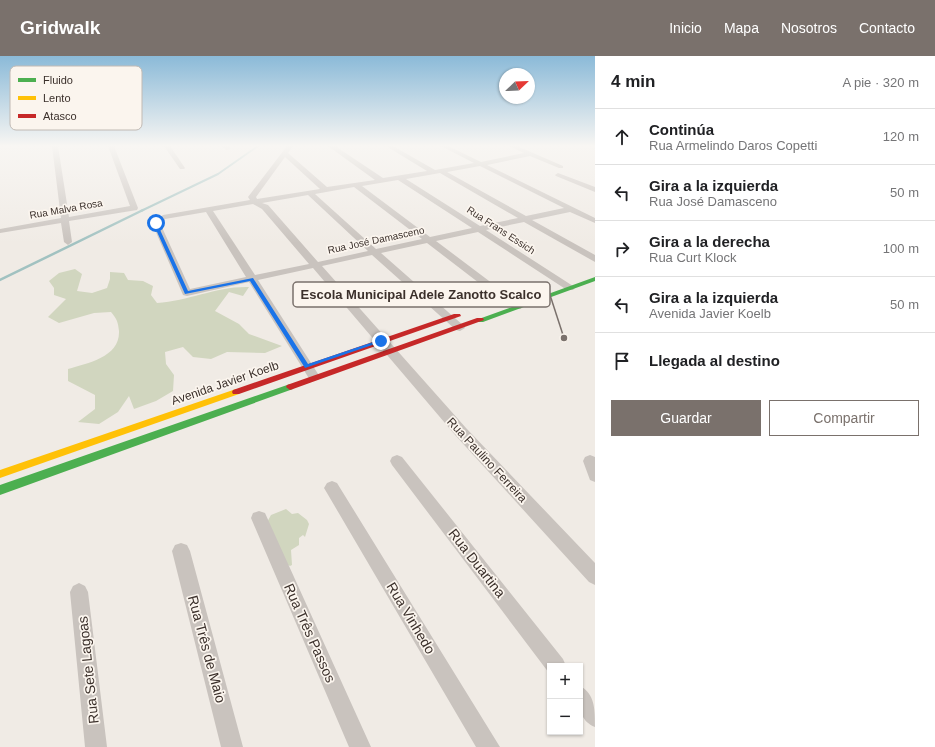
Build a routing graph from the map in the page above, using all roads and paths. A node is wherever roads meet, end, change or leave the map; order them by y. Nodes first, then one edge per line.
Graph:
1 (59, 178) edge
2 (123, 178) edge
3 (266, 178) edge
4 (313, 178) edge
5 (378, 178) edge
6 (399, 178) edge
7 (400, 178) edge
8 (451, 178) edge
9 (509, 178) edge
10 (564, 178) edge
11 (382, 181) junction
12 (356, 185) junction
13 (326, 190) junction
14 (595, 190) edge
15 (310, 193) junction
16 (255, 202) junction
17 (208, 209) junction
18 (571, 209) junction
19 (526, 219) junction
20 (64, 220) junction
21 (595, 221) edge
22 (480, 229) junction
23 (0, 231) edge
24 (429, 240) junction
25 (68, 242) dead end
26 (374, 252) junction
27 (595, 259) edge
28 (316, 265) junction
29 (595, 269) edge
30 (251, 279) junction
31 (595, 280) edge
32 (559, 282) junction
33 (545, 286) dead end
34 (570, 288) junction
35 (519, 295) dead end
36 (502, 301) junction
37 (517, 308) junction
38 (464, 314) dead end
39 (450, 319) junction
40 (460, 328) junction
41 (381, 341) junction
42 (390, 353) junction
43 (307, 367) junction
44 (315, 380) junction
45 (397, 461) dead end
46 (590, 462) dead end
47 (0, 474) edge
48 (595, 476) edge
49 (332, 488) dead end
50 (0, 490) edge
51 (259, 518) dead end
52 (181, 552) dead end
53 (595, 576) edge
54 (79, 592) dead end
55 (554, 663) edge
56 (582, 699) edge
57 (595, 716) edge
58 (96, 747) edge
59 (232, 747) edge
60 (360, 747) edge
61 (489, 747) edge

1 - 20 street
2 - 20 street, Rua Malva Rosa
3 - 16 street
4 - 13 street
5 - 11 street
6 - 11 street
7 - 22 street, Rua Frans Essich
8 - 19 street
9 - 18 street
10 - 14 street
11 - 12 street
12 - 13 street
12 - 24 street
13 - 15 street
15 - 16 street
15 - 26 street
16 - 17 street
16 - 28 street, Rua Paulino Ferreira
17 - 30 street
17 - 30 street, Rua José Damasceno
18 - 19 street, Rua José Damasceno
18 - 21 street
19 - 22 street, Rua José Damasceno
19 - 27 street
20 - 23 street, Rua Malva Rosa
20 - 25 street
22 - 24 street, Rua José Damasceno
22 - 32 street, Rua Frans Essich
24 - 26 street, Rua José Damasceno
24 - 36 street
26 - 28 street, Rua José Damasceno
26 - 39 street
28 - 30 street, Rua José Damasceno
28 - 41 street, Rua Paulino Ferreira
29 - 32 street
30 - 43 street
31 - 34 street
32 - 33 street
32 - 34 street, Rua Frans Essich
34 - 37 street
35 - 36 street
36 - 37 street
37 - 40 street
38 - 39 street, Avenida Javier Koelb
39 - 40 street
39 - 41 street, Avenida Javier Koelb
40 - 42 street
41 - 42 street, Rua Paulino Ferreira
41 - 43 street, Avenida Javier Koelb
42 - 44 street
42 - 53 street, Rua Paulino Ferreira
43 - 44 street
43 - 47 street, Avenida Javier Koelb
44 - 50 street
45 - 55 street, Rua Duartina
46 - 48 street
49 - 61 street, Rua Vinhedo
51 - 60 street, Rua Três Passos
52 - 59 street, Rua Três de Maio
54 - 58 street, Rua Sete Lagoas
56 - 57 street

